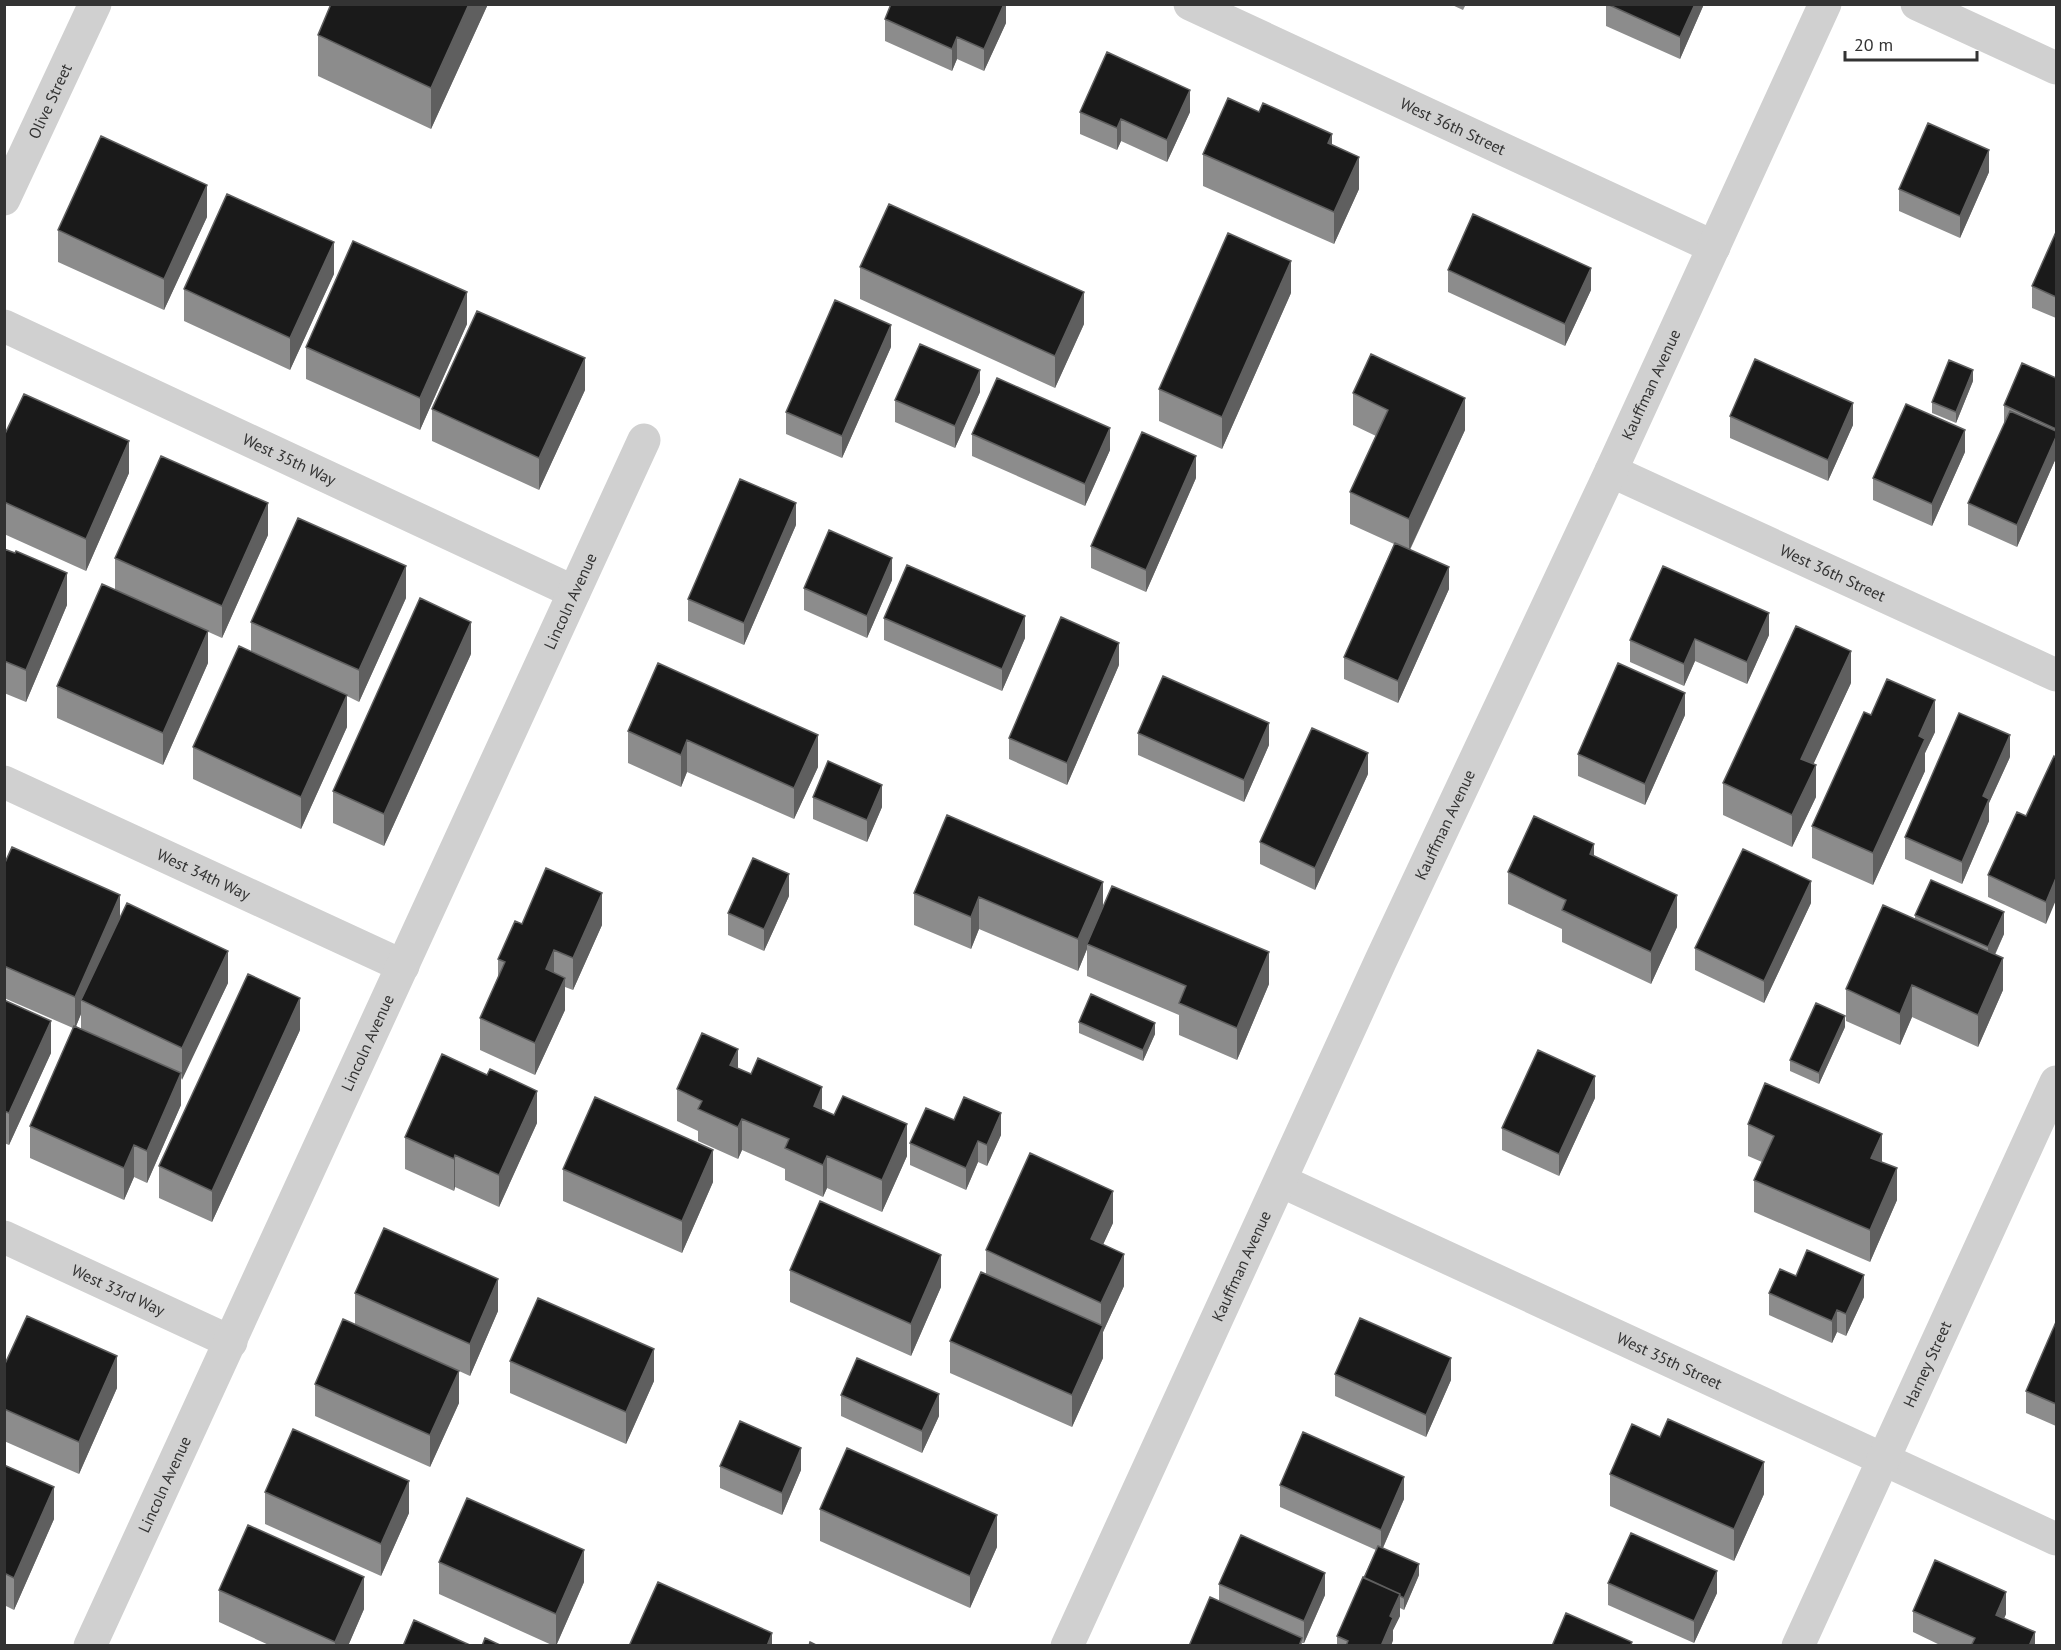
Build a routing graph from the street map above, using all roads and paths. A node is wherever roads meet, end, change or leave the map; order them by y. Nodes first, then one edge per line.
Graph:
1 (95, 4) edge
2 (1190, 4) edge
3 (1825, 4) edge
4 (1917, 4) edge
5 (2056, 68) edge
6 (4, 199) edge
7 (1714, 247) junction
8 (4, 326) edge
9 (644, 440) dead end
10 (1611, 471) junction
11 (574, 592) junction
12 (2056, 675) edge
13 (4, 782) edge
14 (403, 966) junction
15 (2056, 1082) edge
16 (1281, 1180) junction
17 (4, 1237) edge
18 (231, 1342) junction
19 (1883, 1460) junction
20 (2056, 1539) edge
21 (90, 1646) edge
22 (1067, 1646) edge
23 (1798, 1646) edge

1 - 6 street, Olive Street
2 - 7 street, West 36th Street
3 - 7 street, Kauffman Avenue
4 - 5 street
7 - 10 street, Kauffman Avenue
8 - 11 street, West 35th Way
9 - 11 street, Lincoln Avenue
10 - 12 street, West 36th Street
10 - 16 street, Kauffman Avenue
11 - 14 street, Lincoln Avenue
13 - 14 street, West 34th Way
14 - 18 street, Lincoln Avenue
15 - 19 street, Harney Street
16 - 19 street, West 35th Street
16 - 22 street, Kauffman Avenue
17 - 18 street, West 33rd Way
18 - 21 street, Lincoln Avenue
19 - 20 street, West 35th Street
19 - 23 street, Harney Street

